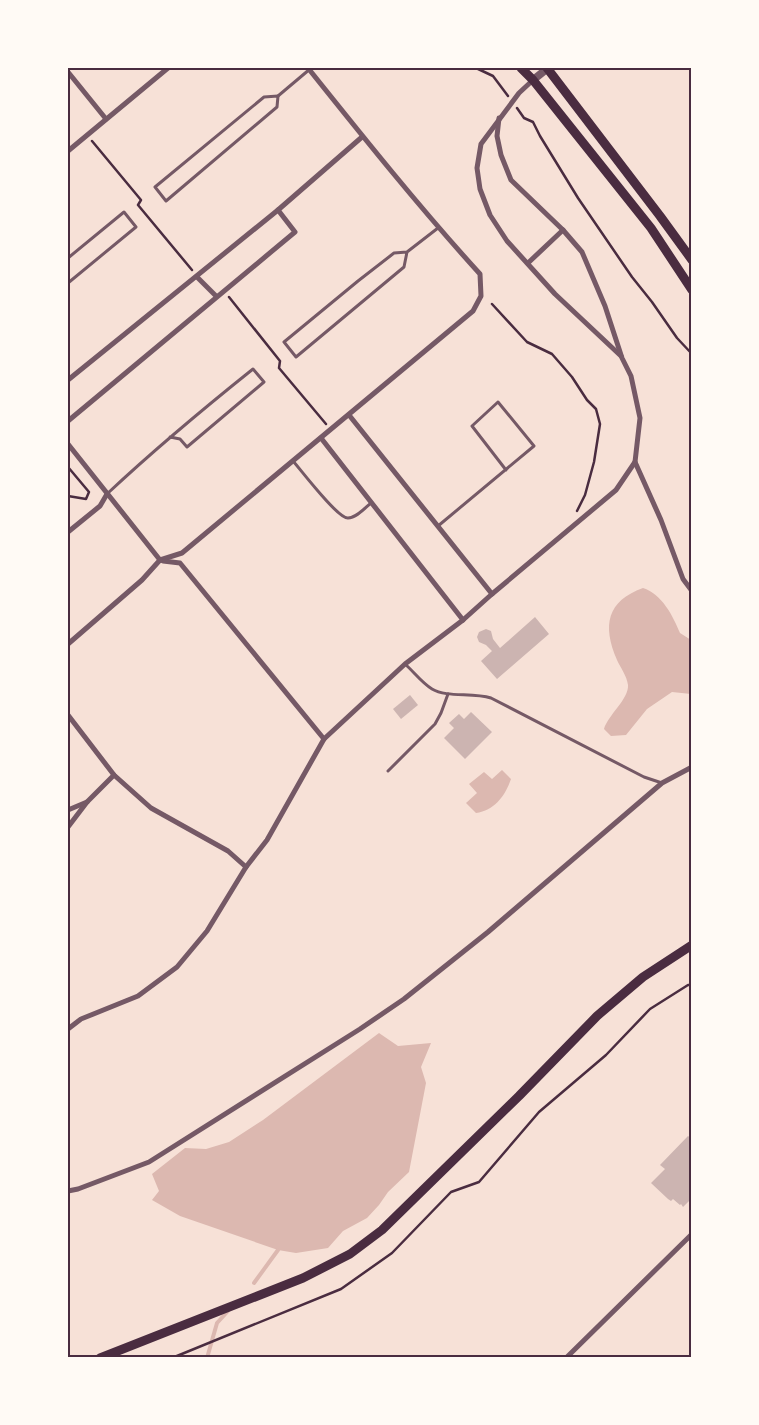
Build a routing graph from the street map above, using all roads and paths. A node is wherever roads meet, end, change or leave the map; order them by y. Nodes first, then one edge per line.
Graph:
1 (168, 68) edge
2 (309, 68) edge
3 (476, 68) edge
4 (521, 68) edge
5 (548, 68) edge
6 (68, 72) edge
7 (533, 80) junction
8 (278, 96) junction
9 (512, 102) junction
10 (499, 118) junction
11 (106, 119) junction
12 (87, 135) junction
13 (362, 136) junction
14 (69, 147) edge
15 (278, 210) junction
16 (438, 228) junction
17 (563, 230) junction
18 (407, 252) junction
19 (68, 258) edge
20 (692, 260) edge
21 (528, 263) junction
22 (198, 276) junction
23 (68, 283) edge
24 (223, 290) junction
25 (692, 290) edge
26 (216, 296) junction
27 (492, 304) dead end
28 (692, 354) edge
29 (622, 358) junction
30 (68, 380) edge
31 (349, 414) junction
32 (68, 421) edge
33 (330, 430) junction
34 (170, 437) junction
35 (320, 438) junction
36 (68, 444) edge
37 (293, 461) junction
38 (635, 462) junction
39 (68, 467) edge
40 (506, 470) junction
41 (107, 494) junction
42 (68, 496) edge
43 (371, 503) junction
44 (576, 512) dead end
45 (438, 527) junction
46 (68, 532) edge
47 (160, 560) junction
48 (692, 591) edge
49 (492, 594) junction
50 (463, 620) junction
51 (68, 644) edge
52 (406, 664) junction
53 (448, 694) junction
54 (68, 715) edge
55 (324, 739) junction
56 (692, 767) edge
57 (388, 772) dead end
58 (114, 775) junction
59 (662, 783) junction
60 (87, 802) junction
61 (68, 810) edge
62 (68, 827) edge
63 (246, 867) junction
64 (692, 945) edge
65 (692, 985) edge
66 (68, 1029) edge
67 (68, 1191) edge
68 (692, 1234) edge
69 (100, 1358) edge
70 (172, 1358) edge
71 (566, 1358) edge

1 - 11 street
2 - 8 lane
2 - 13 street
3 - 9 path
4 - 7 main road
5 - 7 street
5 - 20 main road
6 - 11 street
7 - 9 street
7 - 25 main road
8 - 8 lane
9 - 10 street
9 - 28 path
10 - 17 street
10 - 21 street
11 - 12 street
12 - 14 street
12 - 22 path
13 - 15 street
13 - 16 street
15 - 22 street
15 - 24 street
16 - 18 lane
16 - 31 street
17 - 21 street
17 - 29 street
18 - 18 lane
19 - 23 lane
21 - 29 street
22 - 26 street
22 - 30 street
24 - 26 street
24 - 33 path
26 - 32 street
27 - 44 path
29 - 38 street
31 - 33 street
31 - 45 street
33 - 35 street
34 - 34 lane
34 - 41 lane
35 - 37 street
35 - 43 street
36 - 41 street
37 - 43 lane
37 - 47 street
38 - 48 street
38 - 49 street
39 - 42 path
40 - 40 lane
40 - 45 lane
41 - 46 street
41 - 47 street
43 - 50 street
45 - 49 street
47 - 51 street
47 - 55 street
49 - 50 street
50 - 52 street
52 - 53 lane
52 - 55 street
53 - 57 lane
53 - 59 lane
54 - 58 street
55 - 63 street
56 - 59 street
58 - 60 street
58 - 63 street
59 - 67 street
60 - 61 street
60 - 62 street
63 - 66 street
64 - 69 main road
65 - 70 path
68 - 71 street

